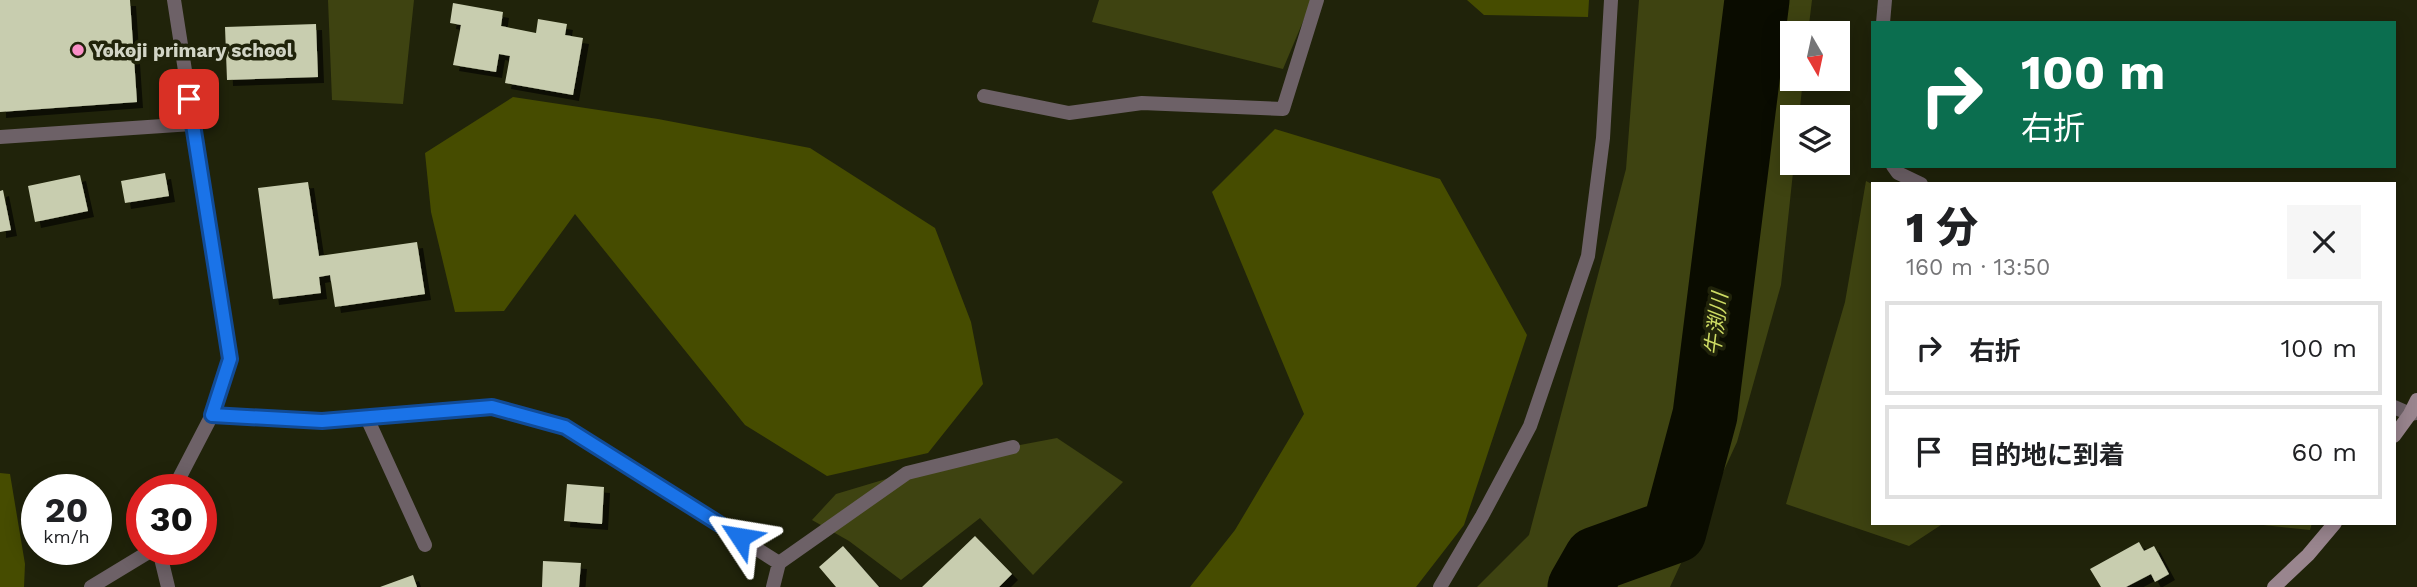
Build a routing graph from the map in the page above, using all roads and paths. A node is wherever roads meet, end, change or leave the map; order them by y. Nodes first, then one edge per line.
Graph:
1 (174, 0) edge
2 (1317, 0) edge
3 (1611, 0) edge
4 (1885, 0) edge
5 (1883, 21) edge
6 (984, 96) dead end
7 (192, 124) junction
8 (0, 137) edge
9 (1894, 168) edge
10 (1917, 182) edge
11 (2417, 400) edge
12 (2396, 408) edge
13 (2414, 414) edge
14 (212, 415) junction
15 (366, 418) junction
16 (2396, 434) edge
17 (1013, 447) dead end
18 (181, 474) edge
19 (2333, 525) edge
20 (425, 545) dead end
21 (779, 563) junction
22 (127, 565) edge
23 (163, 565) edge
24 (91, 587) edge
25 (168, 587) edge
26 (773, 587) edge
27 (1440, 587) edge
28 (2274, 587) edge

1 - 7 street
2 - 6 street
3 - 27 street
4 - 5 street
7 - 8 street
7 - 14 street
9 - 10 street
11 - 13 street
12 - 13 street
13 - 16 street
14 - 15 street
14 - 18 street
15 - 20 street
15 - 21 street
17 - 21 street
19 - 28 street
21 - 26 street
22 - 24 street
23 - 25 street

